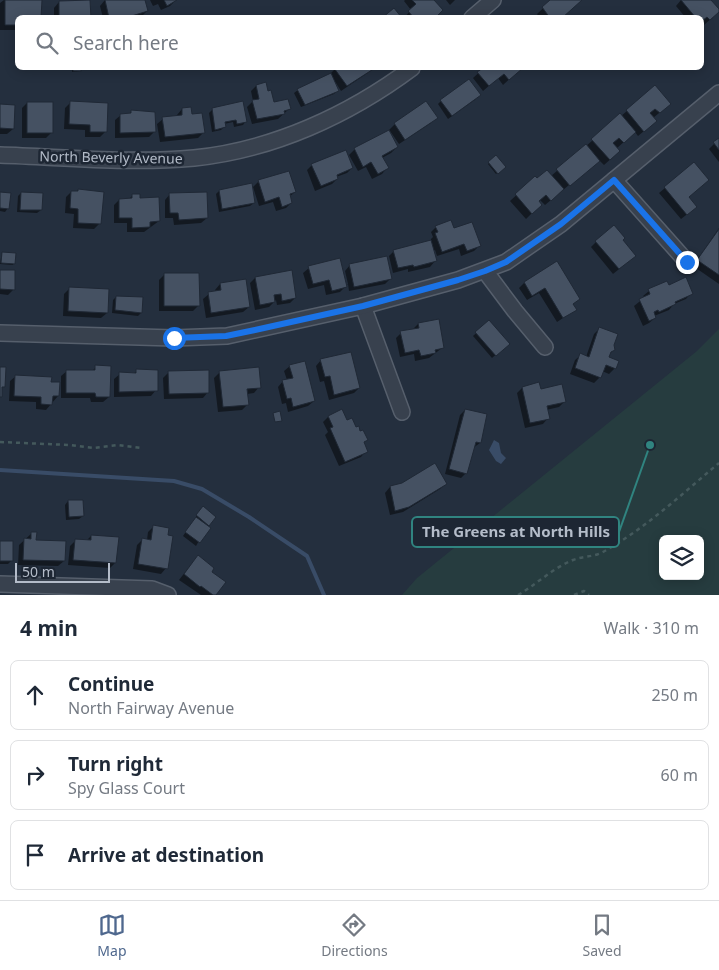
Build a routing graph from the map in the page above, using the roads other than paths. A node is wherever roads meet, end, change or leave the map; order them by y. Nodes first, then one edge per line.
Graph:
1 (493, 0) edge
2 (476, 15) edge
3 (409, 70) edge
4 (719, 93) edge
5 (0, 155) edge
6 (614, 180) junction
7 (687, 262) dead end
8 (485, 271) junction
9 (363, 306) junction
10 (0, 333) edge
11 (545, 347) dead end
12 (402, 412) dead end
13 (0, 584) edge
14 (168, 595) edge

1 - 2 street
3 - 5 street, North Beverly Avenue
4 - 6 street
6 - 7 street
6 - 8 street
8 - 9 street
8 - 11 street
9 - 10 street
9 - 12 street
13 - 14 street

